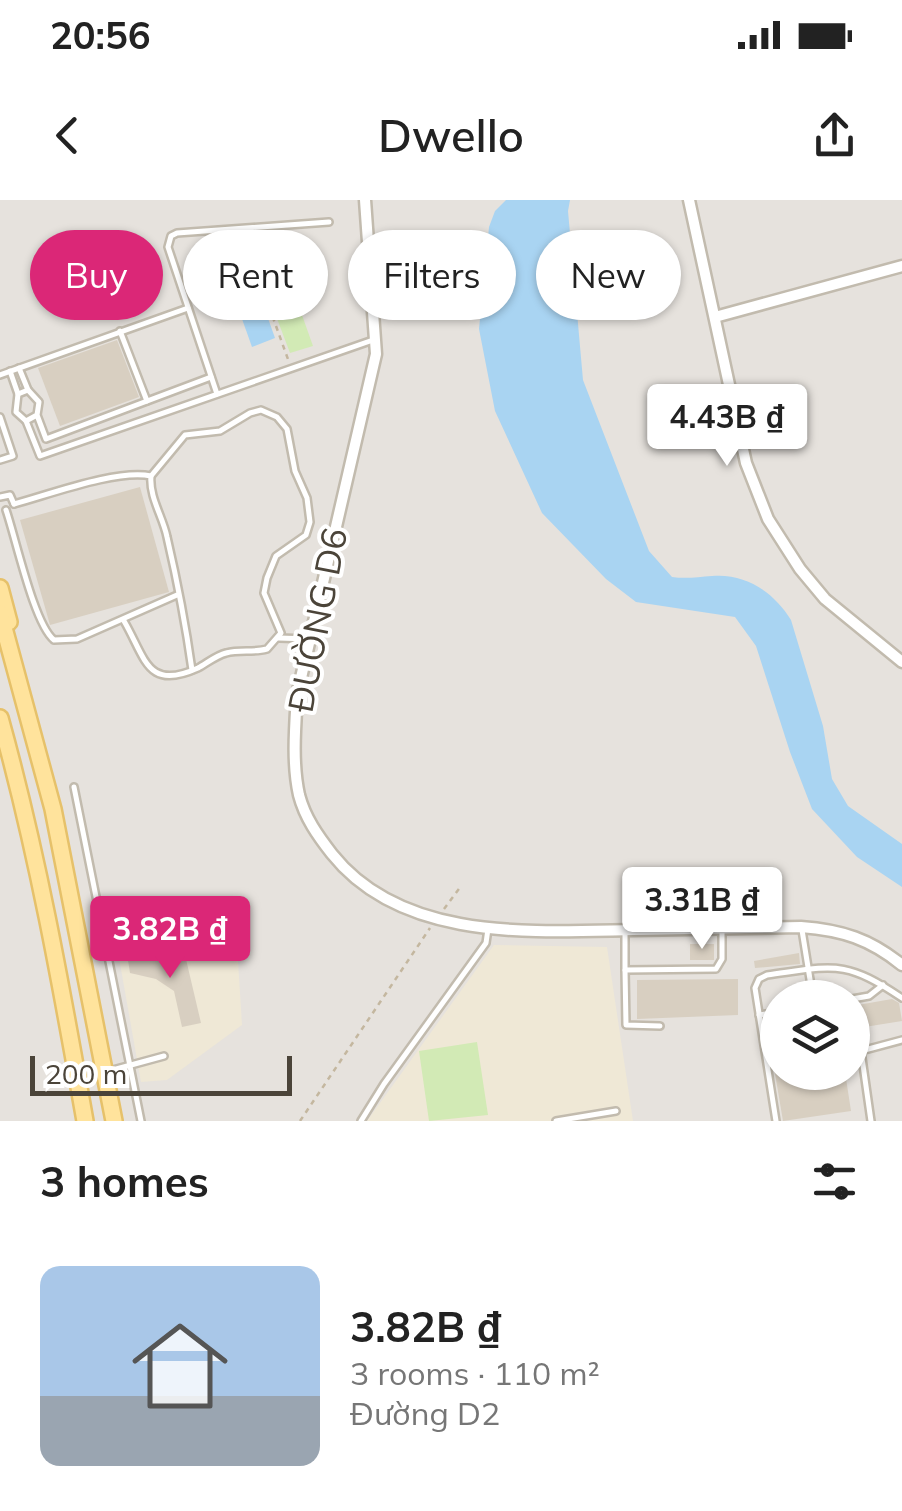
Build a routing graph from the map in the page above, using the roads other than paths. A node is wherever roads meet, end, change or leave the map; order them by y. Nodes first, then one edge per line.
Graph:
1 (365, 200) edge
2 (688, 200) edge
3 (329, 222) dead end
4 (226, 230) edge
5 (183, 233) edge
6 (902, 266) edge
7 (183, 293) edge
8 (183, 310) edge
9 (715, 318) junction
10 (192, 320) edge
11 (120, 331) junction
12 (376, 339) junction
13 (19, 368) junction
14 (10, 372) junction
15 (0, 375) edge
16 (210, 378) junction
17 (28, 390) junction
18 (18, 394) junction
19 (216, 394) junction
20 (147, 401) junction
21 (37, 416) junction
22 (0, 417) edge
23 (26, 420) junction
24 (0, 460) edge
25 (151, 476) junction
26 (0, 497) edge
27 (14, 504) junction
28 (3, 508) edge
29 (0, 588) edge
30 (177, 596) junction
31 (0, 613) edge
32 (124, 620) junction
33 (280, 638) junction
34 (308, 639) junction
35 (902, 662) edge
36 (192, 670) junction
37 (25, 713) junction
38 (0, 720) edge
39 (36, 750) junction
40 (11, 758) junction
41 (74, 787) dead end
42 (802, 927) junction
43 (488, 928) junction
44 (722, 929) junction
45 (625, 930) junction
46 (902, 965) edge
47 (810, 969) junction
48 (625, 970) junction
49 (811, 980) edge
50 (883, 985) junction
51 (870, 995) edge
52 (902, 998) edge
53 (759, 1015) joint
54 (660, 1026) dead end
55 (902, 1040) edge
56 (164, 1056) dead end
57 (129, 1063) junction
58 (105, 1072) junction
59 (616, 1111) dead end
60 (82, 1121) edge
61 (114, 1121) edge
62 (141, 1121) edge
63 (361, 1121) edge
64 (556, 1121) edge
65 (776, 1121) edge
66 (871, 1121) edge

1 - 12 street, ĐƯỜNG D6
2 - 9 street
3 - 4 lane
5 - 7 lane
6 - 9 street
8 - 11 lane
9 - 35 street
10 - 16 lane
11 - 13 lane
11 - 20 lane
12 - 19 lane
12 - 34 street, ĐƯỜNG D6
13 - 14 lane
13 - 17 lane
14 - 15 lane
14 - 18 lane
16 - 19 lane
16 - 20 lane
17 - 18 lane
17 - 21 lane
18 - 23 lane
19 - 23 lane
20 - 21 lane
21 - 23 lane
22 - 24 lane
25 - 27 lane
25 - 30 lane
25 - 33 lane
26 - 27 lane
27 - 28 lane
28 - 32 lane
29 - 37 main road
30 - 32 lane
30 - 36 lane
31 - 37 main road
32 - 36 lane
33 - 34 lane
33 - 36 lane
34 - 43 street, ĐƯỜNG D6
37 - 39 main road
38 - 40 main road
39 - 40 main road
39 - 58 main road
40 - 60 main road
41 - 57 lane
42 - 44 street, ĐƯỜNG D6
42 - 46 street, ĐƯỜNG D6
42 - 47 lane
43 - 45 street, ĐƯỜNG D6
43 - 63 lane
44 - 45 street, ĐƯỜNG D6
44 - 48 lane
45 - 48 lane
47 - 49 lane
47 - 50 lane
47 - 53 lane
48 - 54 lane
50 - 51 lane
50 - 52 lane
53 - 65 lane
55 - 66 lane
56 - 57 lane
57 - 58 lane
57 - 62 lane
58 - 61 main road
59 - 64 lane

